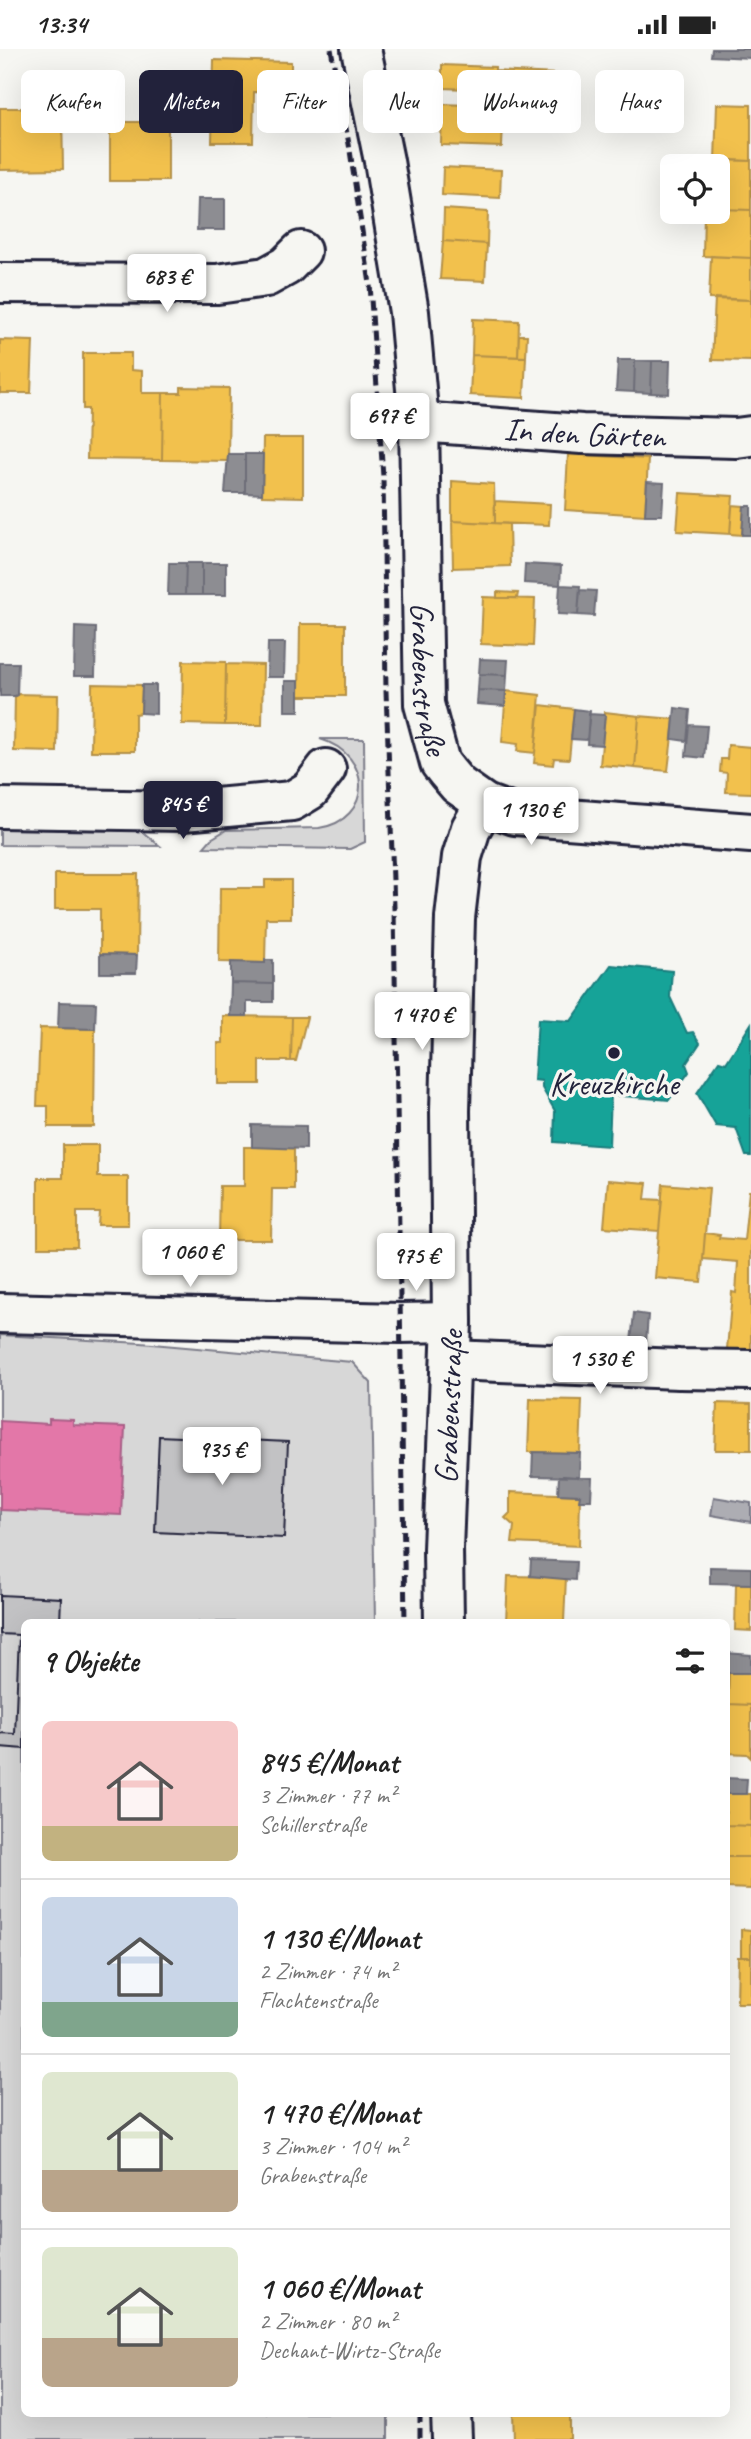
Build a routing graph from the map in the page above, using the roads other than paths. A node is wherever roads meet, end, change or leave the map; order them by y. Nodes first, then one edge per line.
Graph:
1 (361, 49) edge
2 (301, 251) dead end
3 (0, 283) edge
4 (419, 422) junction
5 (751, 436) edge
6 (326, 769) dead end
7 (485, 804) junction
8 (0, 808) edge
9 (751, 833) edge
10 (0, 1313) edge
11 (452, 1322) junction
12 (451, 1360) junction
13 (751, 1370) edge
14 (444, 1619) edge
15 (451, 2417) edge
16 (452, 2439) edge

1 - 4 street, Grabenstraße
2 - 3 street
4 - 5 street, In den Gärten
4 - 7 street, Grabenstraße
6 - 8 street
7 - 9 street
7 - 11 street, Grabenstraße
10 - 11 street
11 - 12 street, Grabenstraße
12 - 13 street
12 - 14 street, Grabenstraße
15 - 16 street

